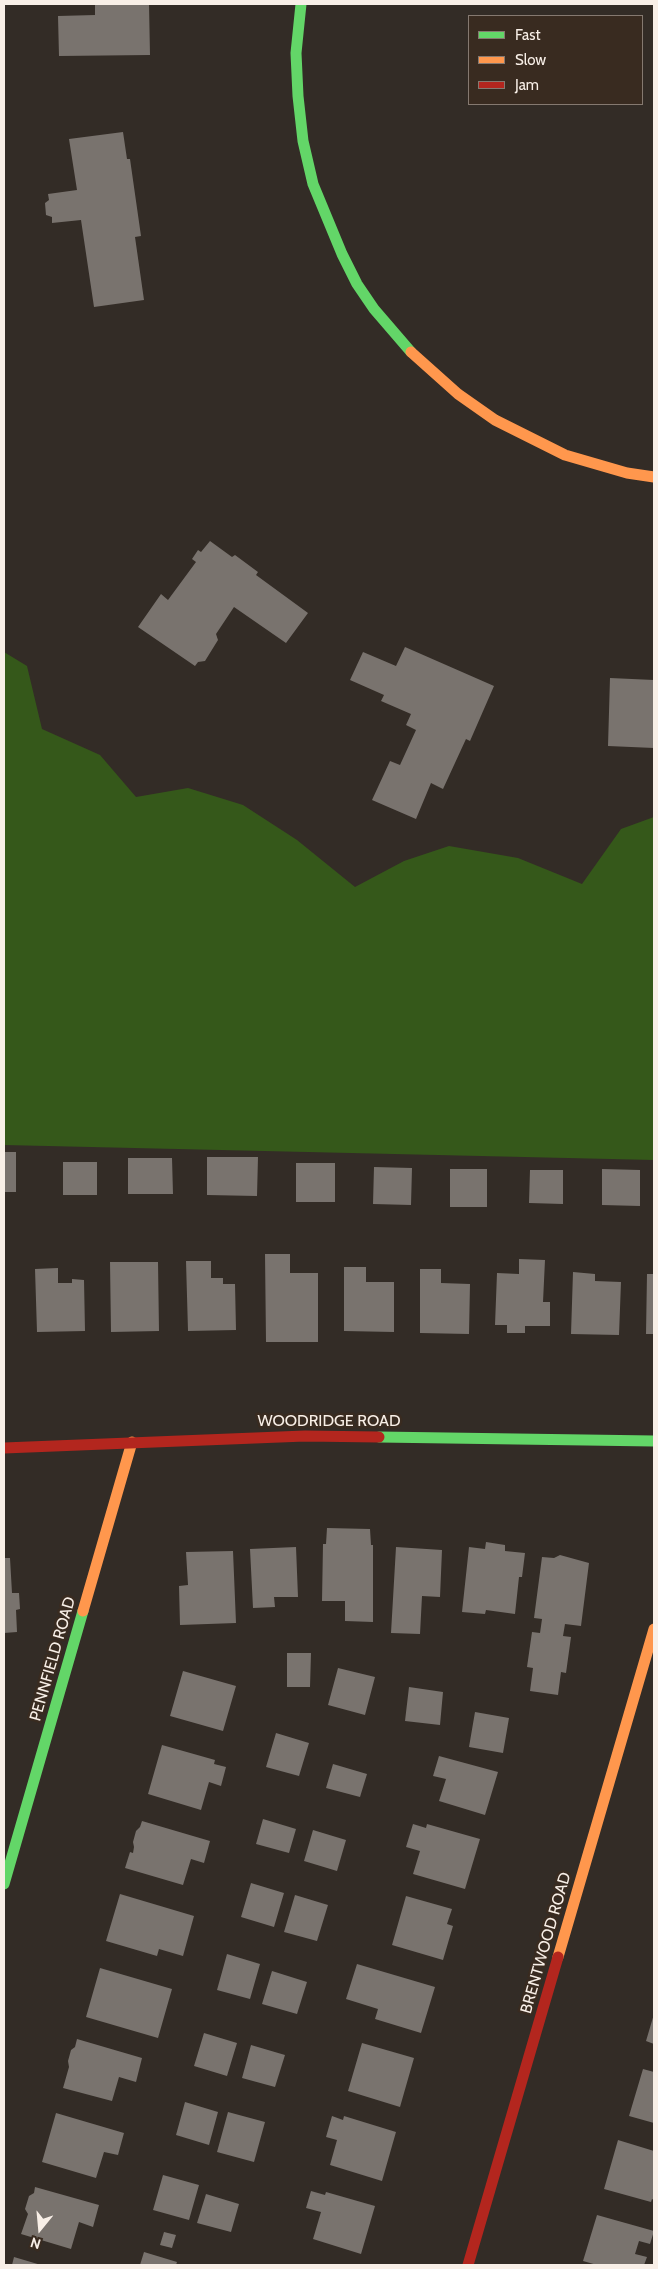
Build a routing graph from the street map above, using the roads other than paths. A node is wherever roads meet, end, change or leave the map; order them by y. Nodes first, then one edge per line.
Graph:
1 (301, 4) edge
2 (654, 477) edge
3 (654, 1441) edge
4 (132, 1442) junction
5 (4, 1448) edge
6 (654, 1629) edge
7 (4, 1884) edge
8 (468, 2265) edge

1 - 2 street
3 - 4 street, WOODRIDGE ROAD
4 - 5 street, WOODRIDGE ROAD
4 - 7 street, PENNFIELD ROAD
6 - 8 street, BRENTWOOD ROAD

